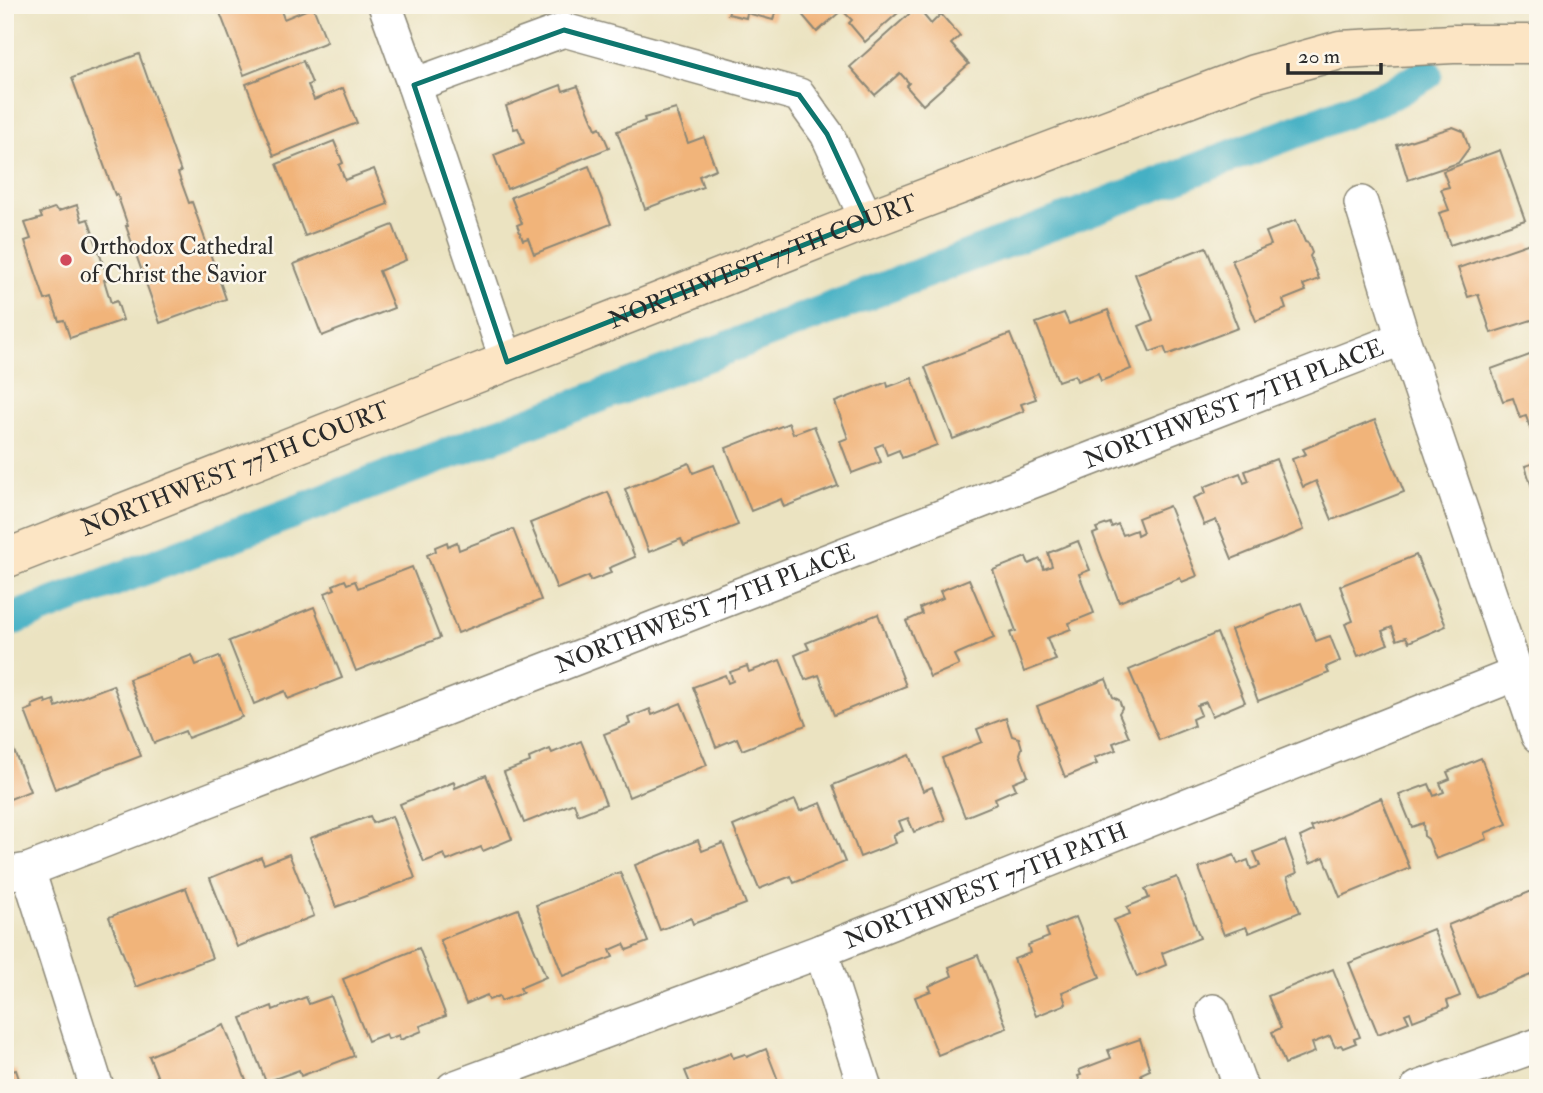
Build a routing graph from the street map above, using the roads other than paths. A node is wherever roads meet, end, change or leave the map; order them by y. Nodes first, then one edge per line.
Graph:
1 (385, 5) edge
2 (1538, 44) edge
3 (414, 85) junction
4 (1361, 203) dead end
5 (867, 220) junction
6 (1403, 338) junction
7 (507, 362) junction
8 (5, 559) edge
9 (1516, 674) junction
10 (1538, 736) edge
11 (17, 872) edge
12 (821, 950) junction
13 (1213, 1011) dead end
14 (1538, 1045) edge
15 (490, 1081) edge
16 (97, 1088) edge
17 (453, 1088) edge
18 (865, 1088) edge
19 (1241, 1088) edge
20 (1418, 1088) edge

1 - 3 street
2 - 5 street, NORTHWEST 77TH COURT
3 - 5 street
3 - 7 street
4 - 6 street
5 - 7 street, NORTHWEST 77TH COURT
6 - 9 street
6 - 11 street, NORTHWEST 77TH PLACE
7 - 8 street, NORTHWEST 77TH COURT
9 - 10 street
9 - 12 street, NORTHWEST 77TH PATH
11 - 16 street
12 - 15 street, NORTHWEST 77TH PATH
12 - 18 street
13 - 19 street
14 - 20 street
15 - 17 street, NORTHWEST 77TH PATH

